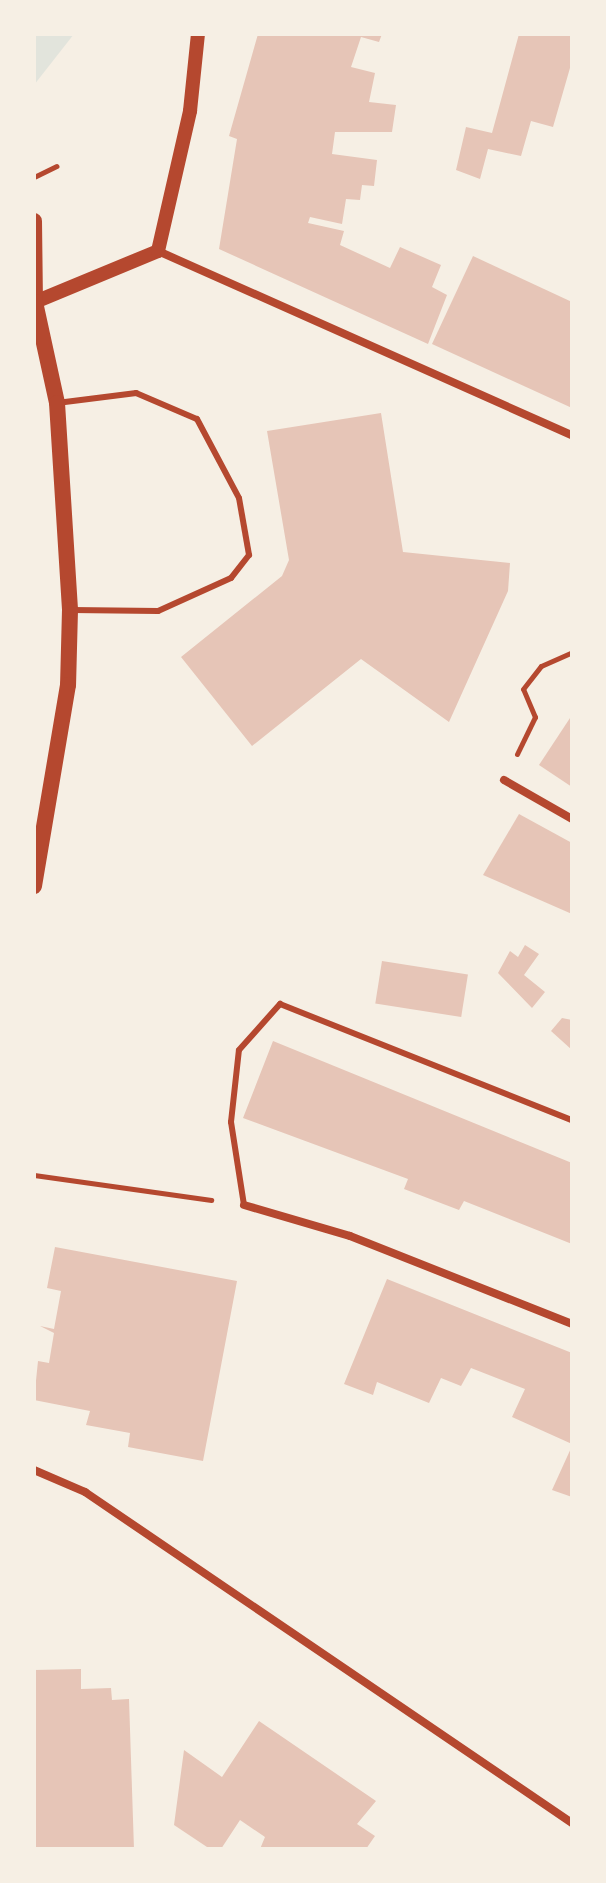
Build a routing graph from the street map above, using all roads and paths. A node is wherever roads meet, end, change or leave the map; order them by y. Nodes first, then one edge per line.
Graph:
1 (198, 34) edge
2 (57, 166) dead end
3 (34, 177) edge
4 (34, 221) edge
5 (158, 251) junction
6 (34, 302) edge
7 (57, 403) junction
8 (572, 435) edge
9 (70, 610) junction
10 (572, 652) edge
11 (535, 717) dead end
12 (504, 780) dead end
13 (572, 819) edge
14 (34, 886) edge
15 (572, 1120) edge
16 (34, 1175) edge
17 (244, 1205) junction
18 (572, 1324) edge
19 (34, 1470) edge
20 (572, 1823) edge

1 - 5 street
2 - 3 path
4 - 6 main road
5 - 6 street
5 - 8 street
6 - 7 main road
7 - 9 main road
7 - 9 lane
9 - 14 main road
10 - 11 path
12 - 13 street
15 - 17 lane
16 - 17 path
17 - 18 street
19 - 20 street

